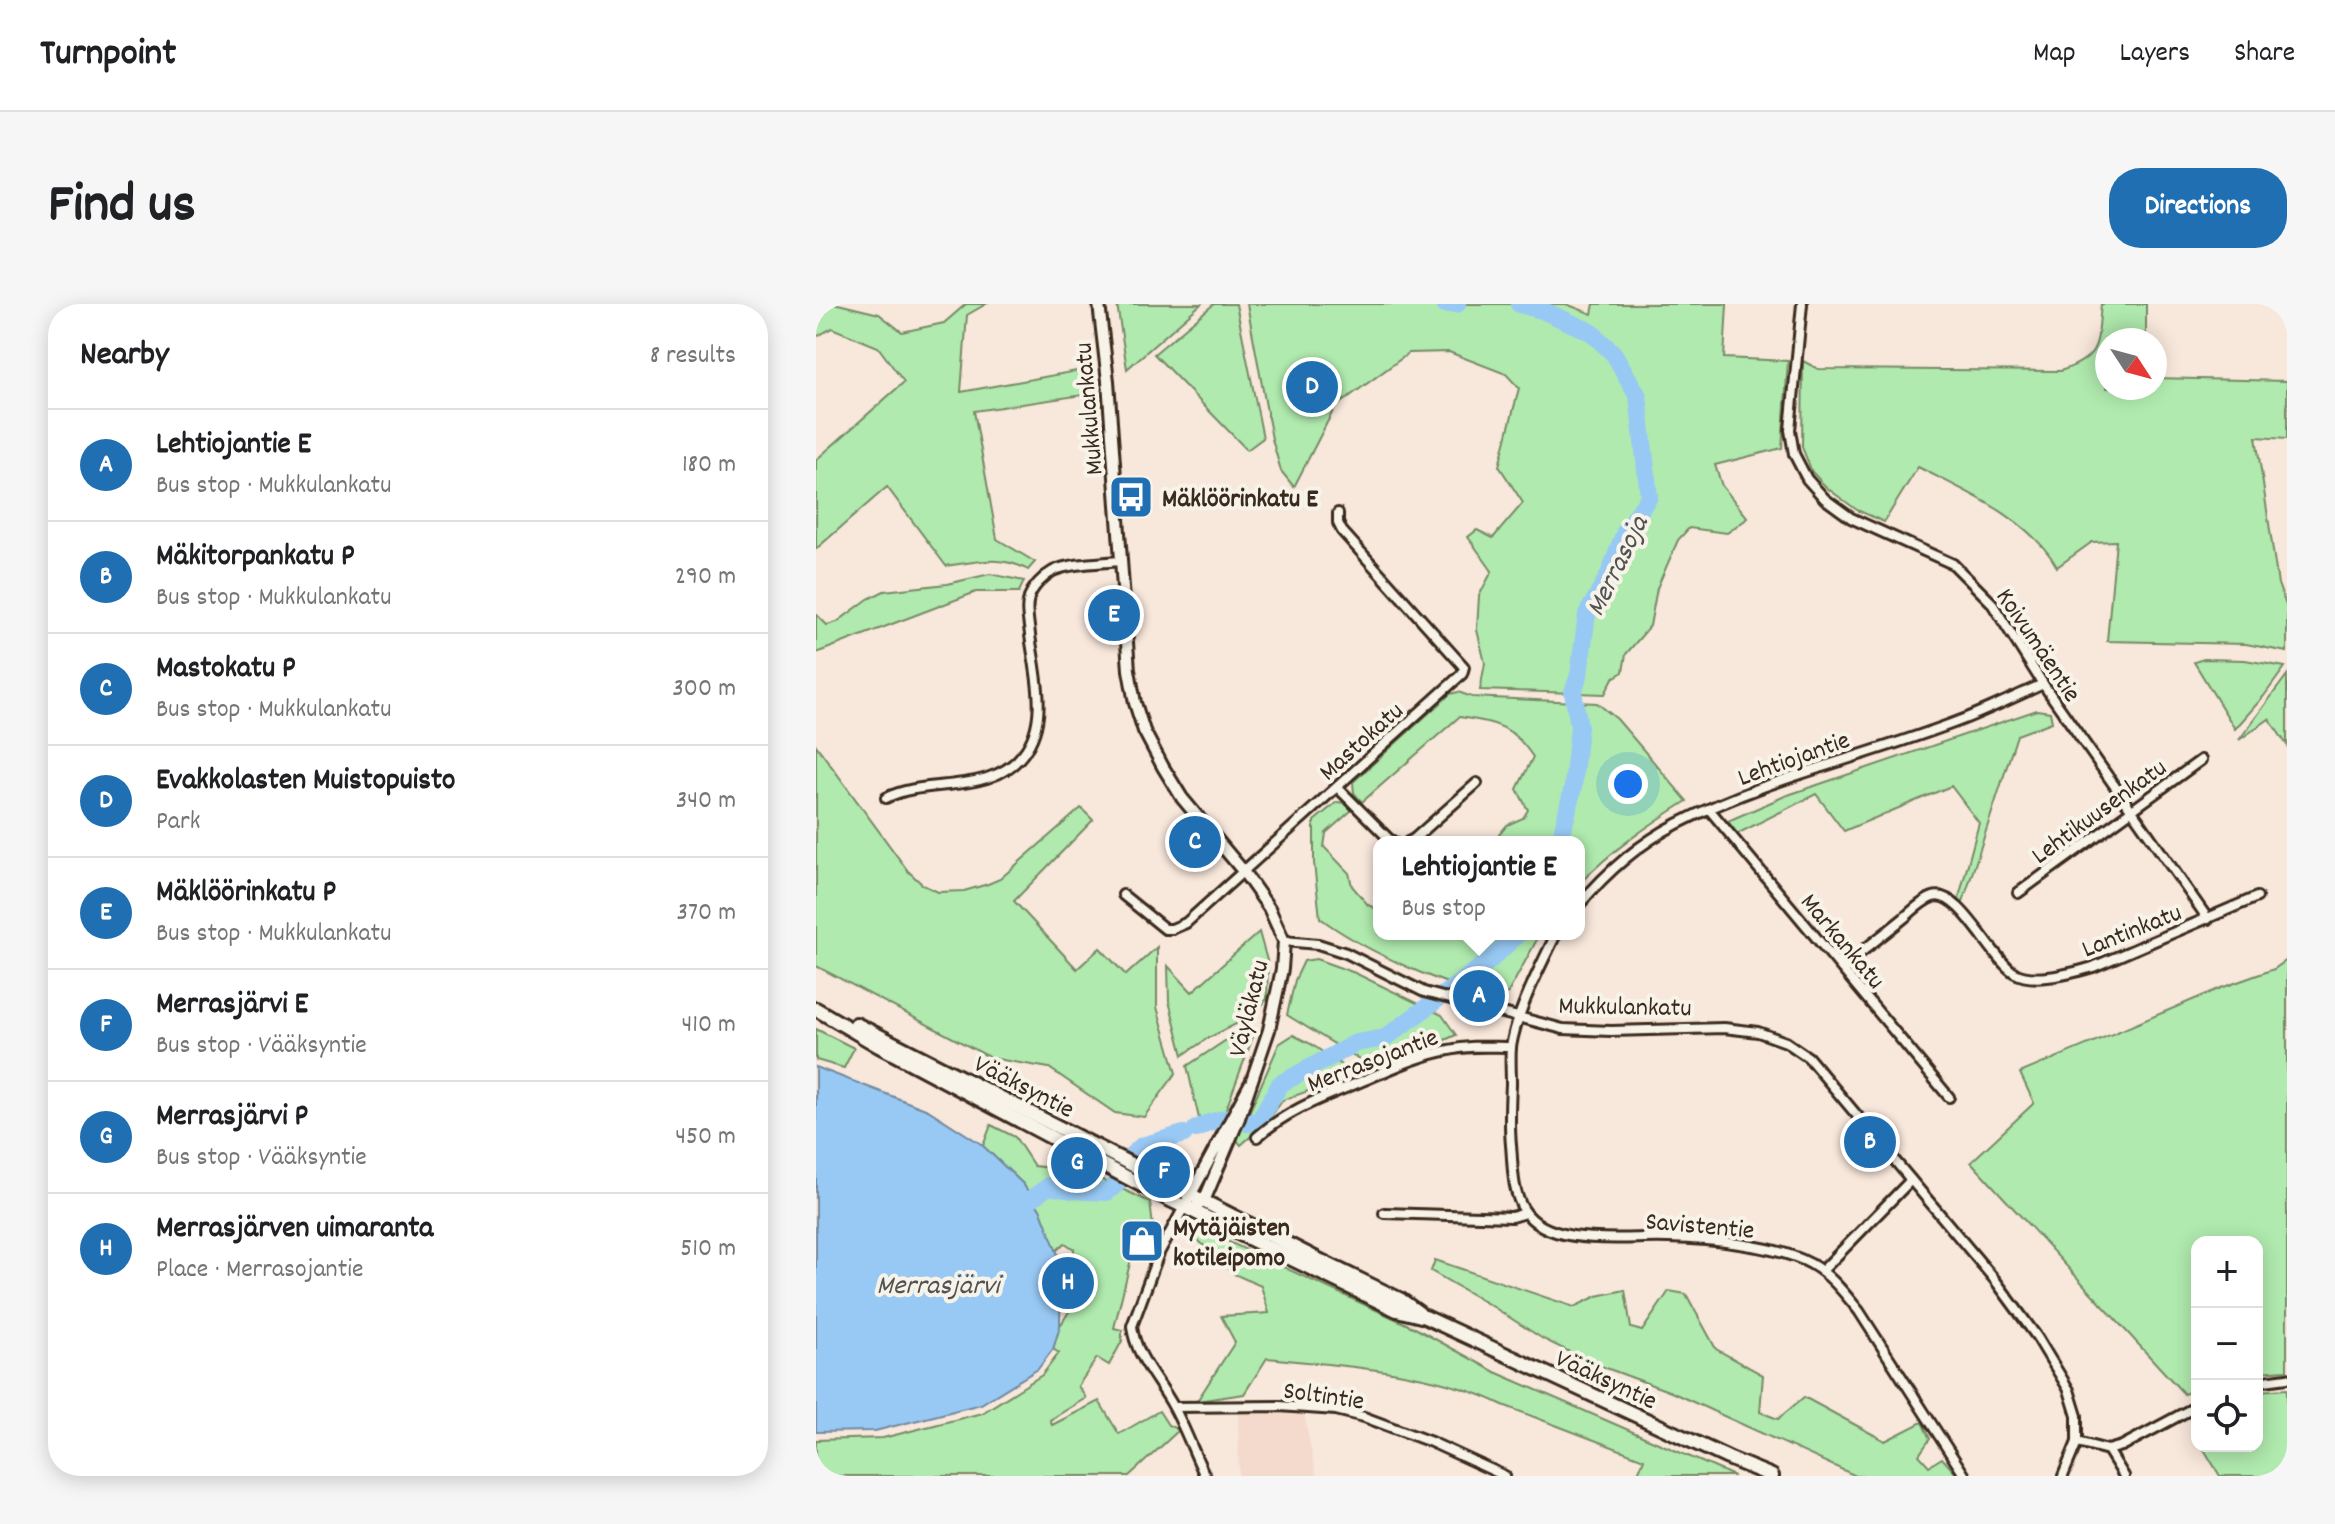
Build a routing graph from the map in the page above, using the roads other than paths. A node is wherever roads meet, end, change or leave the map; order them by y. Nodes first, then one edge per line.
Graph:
1 (1099, 304) edge
2 (1802, 304) edge
3 (1338, 513) dead end
4 (1120, 561) junction
5 (2043, 684) junction
6 (2201, 760) dead end
7 (1477, 783) dead end
8 (1337, 787) junction
9 (886, 798) dead end
10 (1709, 809) junction
11 (2131, 810) junction
12 (1386, 836) edge
13 (1417, 836) edge
14 (1243, 871) junction
15 (2018, 893) dead end
16 (1123, 895) dead end
17 (2257, 897) dead end
18 (1585, 898) edge
19 (2208, 919) junction
20 (1553, 940) edge
21 (1284, 941) junction
22 (1842, 968) junction
23 (816, 1008) edge
24 (1520, 1018) junction
25 (1511, 1047) junction
26 (1250, 1084) junction
27 (1949, 1097) dead end
28 (1257, 1137) dead end
29 (1911, 1180) junction
30 (1187, 1201) junction
31 (1204, 1201) junction
32 (1384, 1213) dead end
33 (1525, 1213) junction
34 (1822, 1271) junction
35 (1425, 1317) junction
36 (2287, 1378) edge
37 (2263, 1381) edge
38 (1174, 1407) junction
39 (2191, 1409) edge
40 (2077, 1442) junction
41 (2108, 1450) junction
42 (1728, 1458) junction
43 (1205, 1476) edge
44 (1505, 1476) edge
45 (1764, 1476) edge
46 (1772, 1476) edge
47 (1965, 1476) edge
48 (2063, 1476) edge
49 (2124, 1476) edge

1 - 4 street, Mukkulankatu
2 - 5 street, Koivumäentie
3 - 8 street, Mastokatu
4 - 9 street
4 - 14 street, Mukkulankatu
5 - 10 street, Lehtiojantie
5 - 11 street, Koivumäentie
6 - 11 street, Lehtikuusenkatu
7 - 13 street
8 - 12 street
8 - 14 street, Mastokatu
10 - 18 street, Lehtiojantie
10 - 22 street, Markankatu
11 - 15 street, Lehtikuusenkatu
11 - 19 street, Koivumäentie
14 - 16 street, Mastokatu
14 - 21 street, Mukkulankatu
17 - 19 street, Lantinkatu
19 - 22 street, Lantinkatu
20 - 24 street
21 - 24 street, Mukkulankatu
21 - 26 street, Väyläkatu
22 - 27 street, Markankatu
23 - 30 highway, Vääksyntie
24 - 25 street
24 - 29 street, Mukkulankatu
25 - 28 street, Merrasojantie
25 - 33 street
26 - 30 street, Väyläkatu
26 - 31 street, Väyläkatu
29 - 34 street
29 - 40 street, Mukkulankatu
30 - 31 highway, Vääksyntie
30 - 35 highway, Vääksyntie
30 - 38 street
31 - 35 highway, Vääksyntie
32 - 33 street
33 - 34 street, Savistentie
34 - 47 street, Savistentie
35 - 42 highway, Vääksyntie
36 - 37 street
38 - 43 street
38 - 44 street, Soltintie
39 - 41 street
40 - 41 street
40 - 48 street, Mukkulankatu
41 - 49 street
42 - 45 highway, Vääksyntie
42 - 46 highway, Vääksyntie

